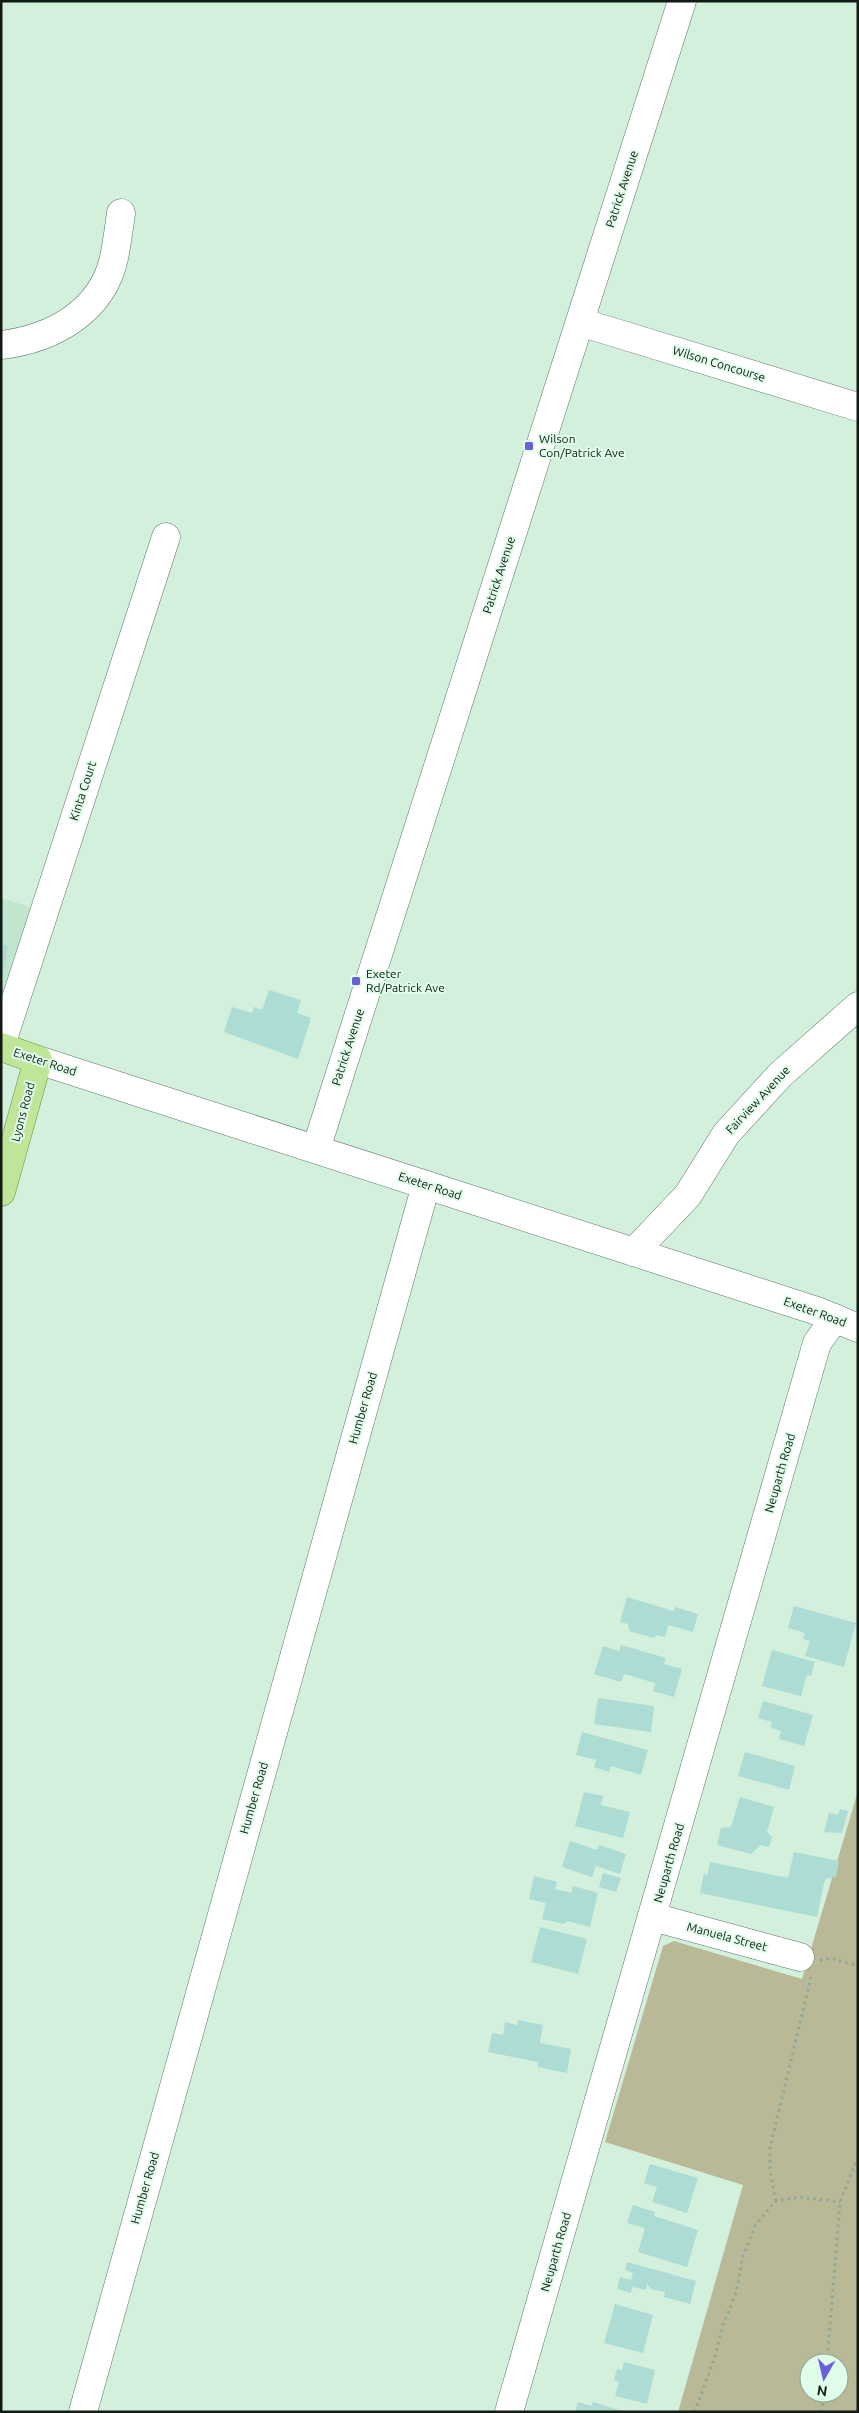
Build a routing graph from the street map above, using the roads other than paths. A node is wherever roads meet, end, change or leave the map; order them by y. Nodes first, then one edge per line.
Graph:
1 (682, 1) edge
2 (121, 212) dead end
3 (580, 322) junction
4 (1, 345) edge
5 (858, 407) edge
6 (166, 537) dead end
7 (858, 1006) edge
8 (1, 1046) edge
9 (38, 1060) junction
10 (316, 1149) junction
11 (426, 1185) junction
12 (1, 1192) edge
13 (634, 1252) junction
14 (847, 1323) edge
15 (653, 1917) junction
16 (807, 1959) road end
17 (83, 2412) edge
18 (510, 2412) edge

1 - 3 street, Patrick Avenue
2 - 4 street
3 - 5 street, Wilson Concourse
3 - 10 street, Patrick Avenue
6 - 8 street, Kinta Court
7 - 13 street, Fairview Avenue
8 - 9 main road, Exeter Road
9 - 10 street, Exeter Road
9 - 12 main road, Lyons Road
10 - 11 street, Exeter Road
11 - 13 street, Exeter Road
11 - 17 street, Humber Road
13 - 14 street, Exeter Road
14 - 15 street, Neuparth Road
15 - 16 street, Manuela Street
15 - 18 street, Neuparth Road

